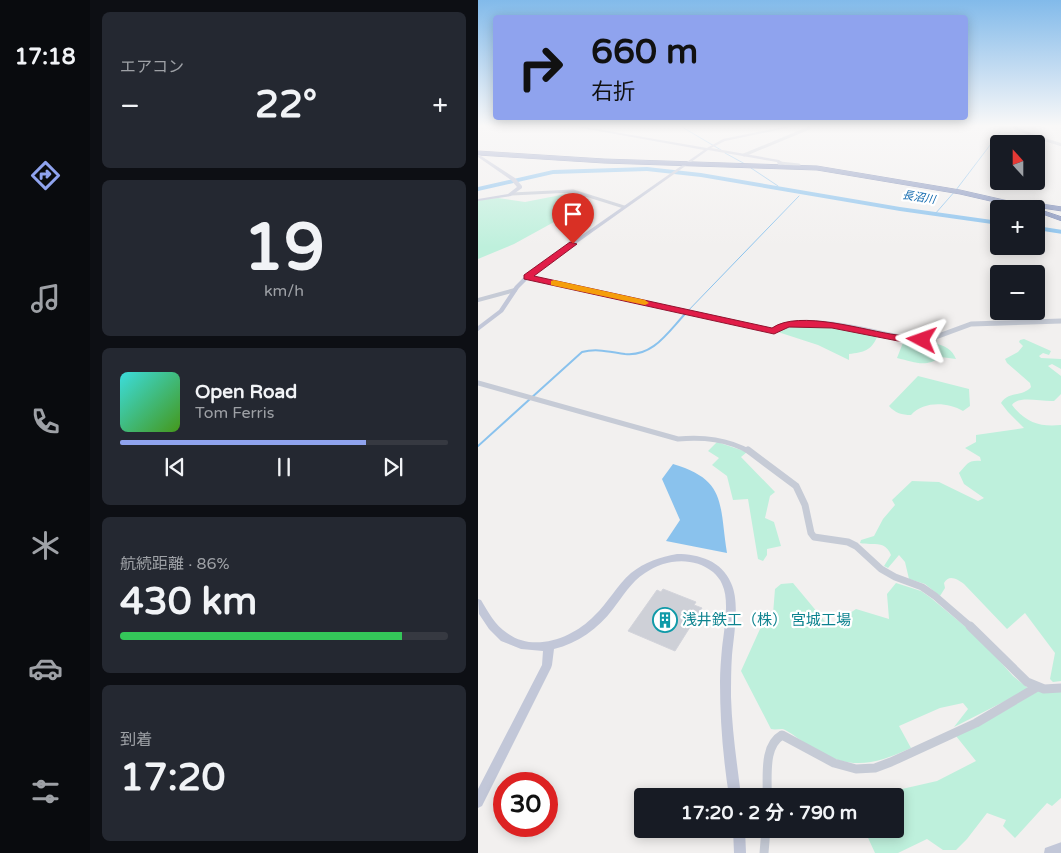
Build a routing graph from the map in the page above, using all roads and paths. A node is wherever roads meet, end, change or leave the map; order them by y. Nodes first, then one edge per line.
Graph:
1 (496, 167) edge
2 (682, 167) edge
3 (803, 167) edge
4 (512, 194) junction
5 (478, 200) edge
6 (999, 200) edge
7 (624, 207) junction
8 (1045, 207) edge
9 (1062, 209) edge
10 (1045, 213) edge
11 (1062, 219) edge
12 (527, 277) junction
13 (515, 290) junction
14 (478, 300) edge
15 (1062, 321) edge
16 (478, 329) edge
17 (478, 383) edge
18 (478, 603) edge
19 (549, 646) junction
20 (1037, 688) junction
21 (1062, 688) edge
22 (734, 788) edge
23 (767, 788) edge
24 (478, 802) edge
25 (739, 838) edge
26 (765, 838) edge
27 (1062, 848) edge
28 (740, 853) edge
29 (764, 853) edge
30 (1050, 853) edge

1 - 4 street
2 - 7 street
3 - 6 highway
4 - 5 street
4 - 7 street
7 - 12 street
8 - 9 highway
10 - 11 highway
12 - 13 street
12 - 15 street
13 - 14 street
13 - 16 street
17 - 20 street
18 - 19 street
19 - 22 street
19 - 24 street
20 - 21 street
20 - 23 street
25 - 28 street
26 - 29 street
27 - 30 street

